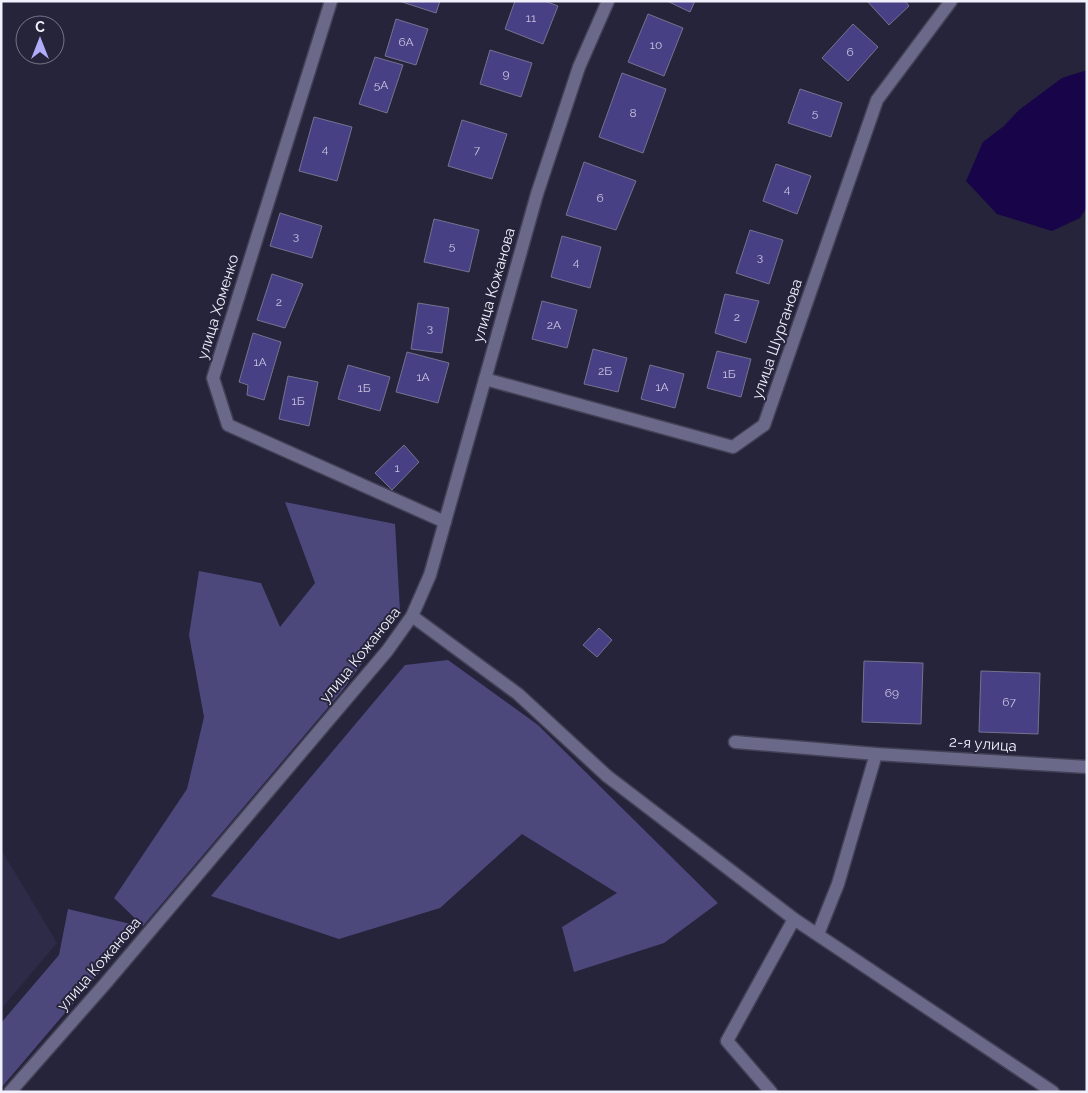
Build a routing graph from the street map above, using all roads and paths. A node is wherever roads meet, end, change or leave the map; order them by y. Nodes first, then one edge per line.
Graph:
1 (331, 1) edge
2 (608, 1) edge
3 (951, 1) edge
4 (485, 379) junction
5 (445, 522) junction
6 (412, 616) junction
7 (735, 742) dead end
8 (876, 754) junction
9 (1087, 767) edge
10 (794, 919) junction
11 (818, 934) junction
12 (10, 1092) edge
13 (771, 1092) edge
14 (1053, 1092) edge

1 - 5 street, улица Хоменко
2 - 4 street, улица Кожанова
3 - 4 street, улица Шурганова
4 - 5 street, улица Кожанова
5 - 6 street, улица Кожанова
6 - 10 street
6 - 12 street, улица Кожанова
7 - 8 street, 2-я улица
8 - 9 street, 2-я улица
8 - 11 street
10 - 11 street
10 - 13 street
11 - 14 street

